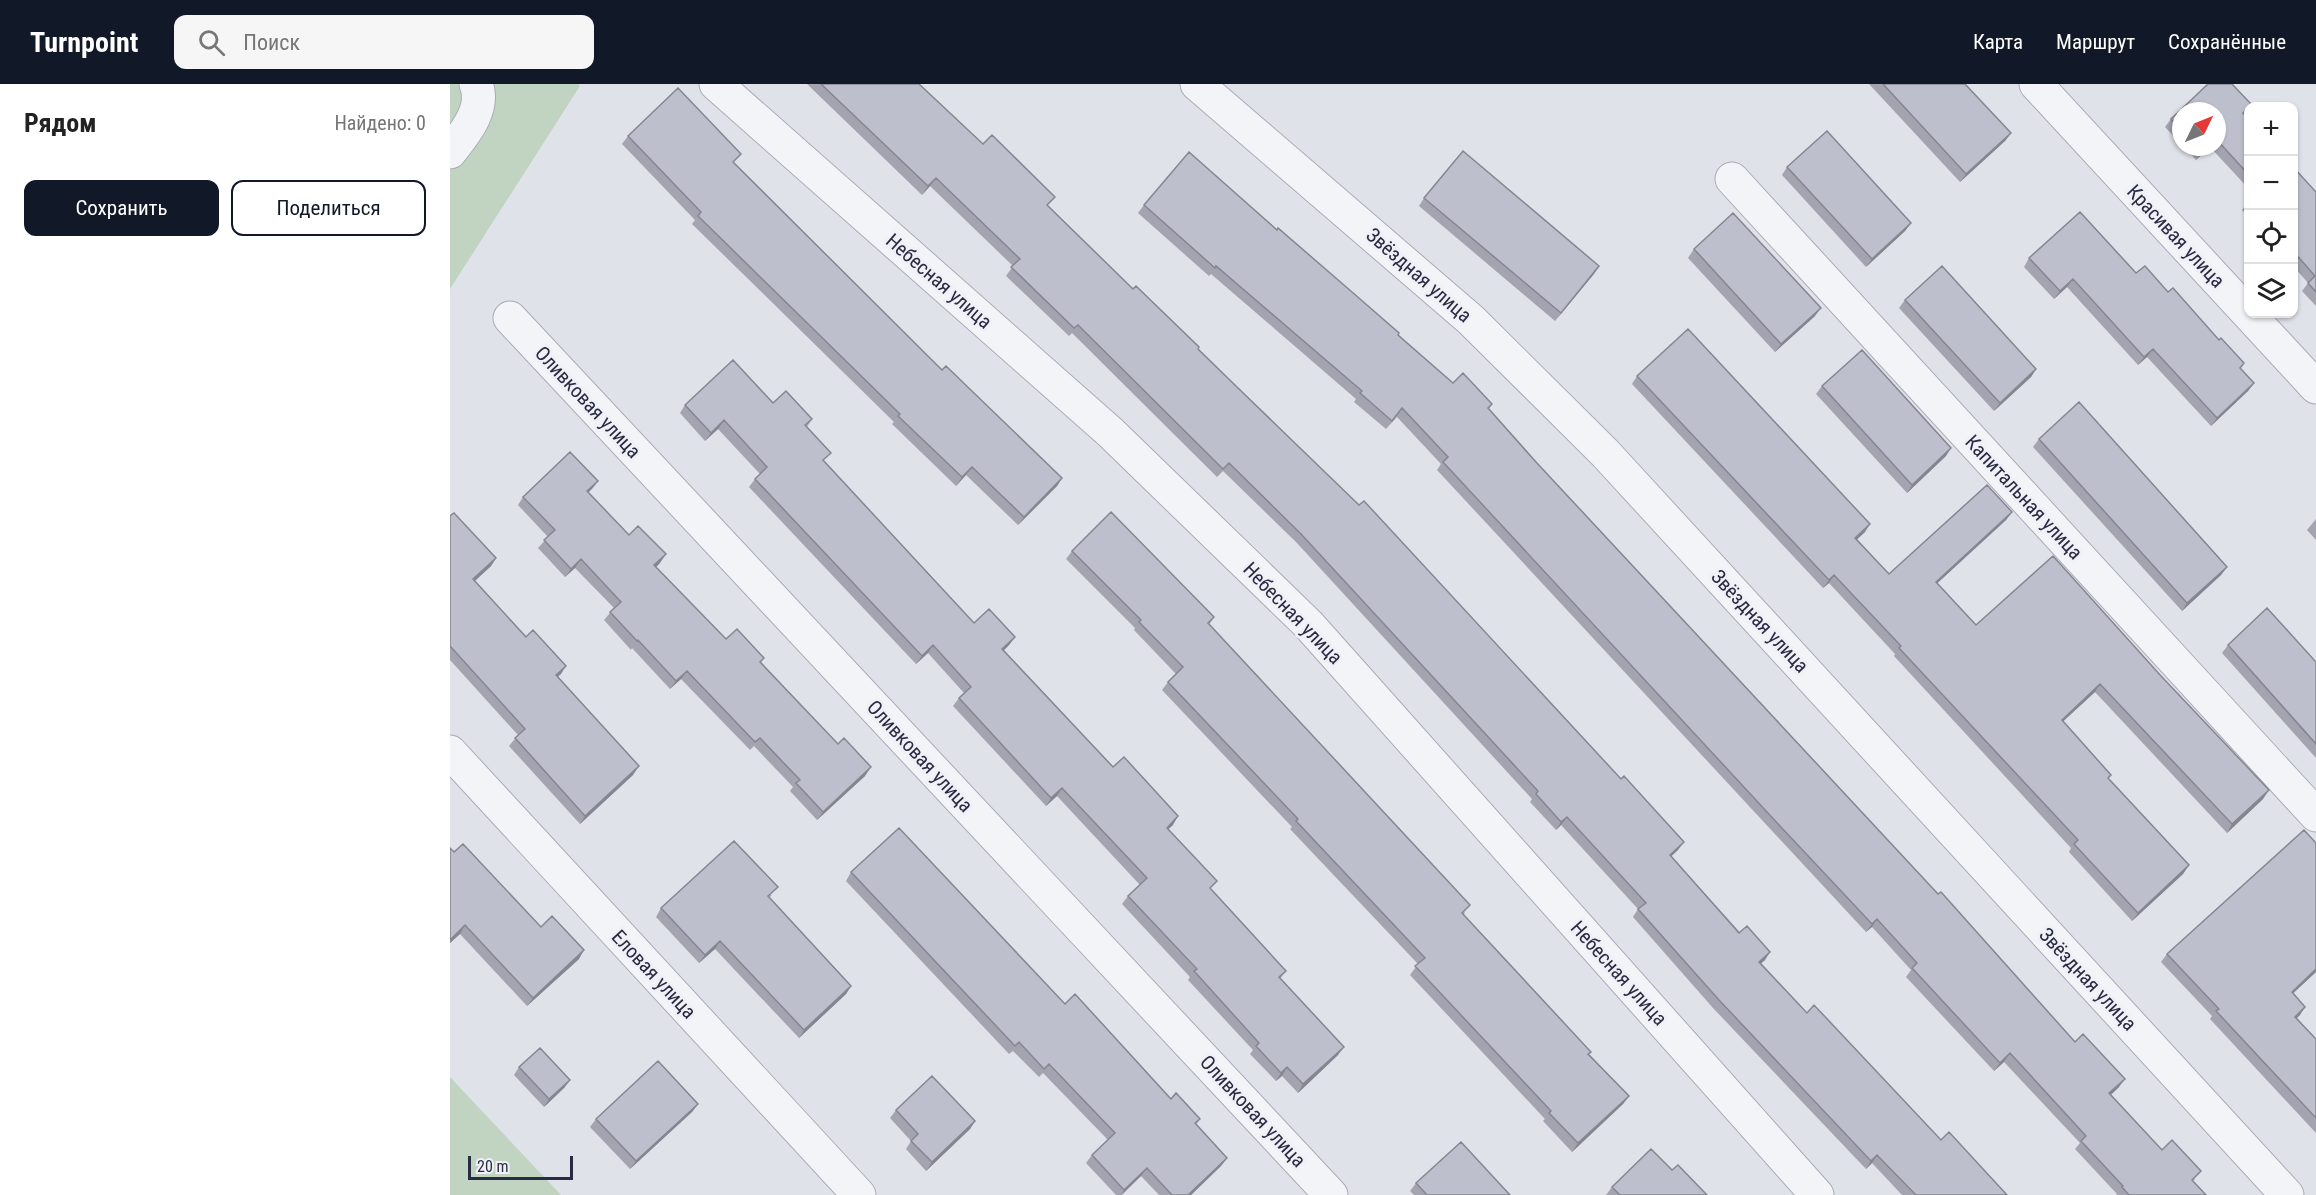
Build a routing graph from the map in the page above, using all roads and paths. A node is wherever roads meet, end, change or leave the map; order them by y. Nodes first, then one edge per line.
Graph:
1 (476, 84) edge
2 (716, 84) edge
3 (1197, 84) edge
4 (2036, 84) edge
5 (450, 152) edge
6 (1732, 179) dead end
7 (510, 318) dead end
8 (2316, 387) edge
9 (450, 752) edge
10 (2316, 815) edge
11 (858, 1195) edge
12 (1331, 1195) edge
13 (1817, 1195) edge
14 (2287, 1195) edge

1 - 5 street
2 - 13 street, Небесная улица
3 - 14 street, Звёздная улица
4 - 8 street, Красивая улица
6 - 10 street, Капитальная улица
7 - 12 street, Оливковая улица
9 - 11 street, Еловая улица

